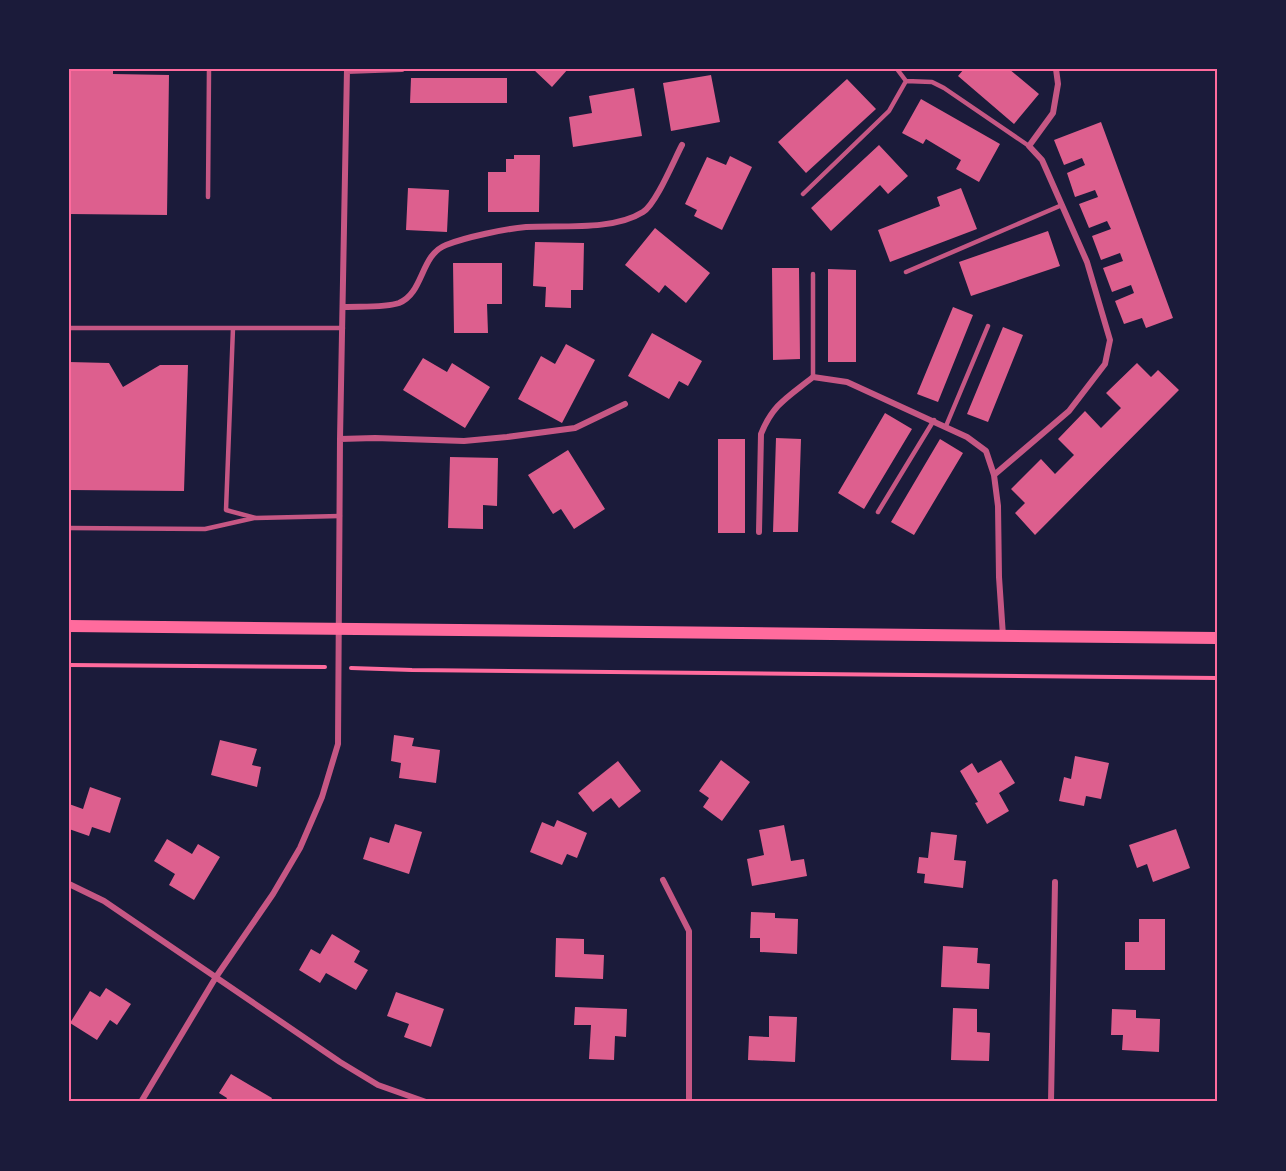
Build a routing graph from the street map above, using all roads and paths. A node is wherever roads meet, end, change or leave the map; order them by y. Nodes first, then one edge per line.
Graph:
1 (209, 69) edge
2 (402, 69) edge
3 (897, 69) edge
4 (1056, 69) edge
5 (347, 70) edge
6 (906, 81) junction
7 (682, 145) dead end
8 (1029, 146) junction
9 (803, 194) dead end
10 (208, 197) dead end
11 (1062, 205) junction
12 (906, 272) dead end
13 (813, 274) dead end
14 (344, 307) junction
15 (987, 326) dead end
16 (69, 328) edge
17 (232, 328) junction
18 (343, 328) junction
19 (813, 377) junction
20 (624, 404) dead end
21 (934, 420) junction
22 (946, 426) junction
23 (340, 439) junction
24 (994, 475) junction
25 (878, 512) dead end
26 (340, 516) junction
27 (256, 518) junction
28 (69, 528) edge
29 (759, 532) dead end
30 (69, 626) edge
31 (339, 627) junction
32 (1003, 636) junction
33 (1217, 638) edge
34 (69, 665) edge
35 (338, 668) junction
36 (1217, 678) edge
37 (663, 880) dead end
38 (1055, 882) dead end
39 (69, 884) edge
40 (216, 977) junction
41 (141, 1102) edge
42 (426, 1102) edge
43 (689, 1102) edge
44 (1051, 1102) edge

1 - 10 lane
2 - 5 street
3 - 6 lane
4 - 8 street
5 - 14 street
6 - 8 lane
6 - 9 lane
7 - 14 street
8 - 11 street
11 - 12 lane
11 - 24 street
13 - 19 lane
14 - 18 street
15 - 22 lane
16 - 17 lane
17 - 18 lane
17 - 27 lane
18 - 23 street
19 - 21 street
19 - 29 street
20 - 23 street
21 - 22 street
21 - 25 lane
22 - 24 street
23 - 26 street
24 - 32 street
26 - 27 lane
26 - 31 street
27 - 28 lane
30 - 31 main road
31 - 32 main road
31 - 35 street
32 - 33 main road
34 - 35 path
35 - 36 path
35 - 40 street
37 - 43 street
38 - 44 street
39 - 40 street
40 - 41 street
40 - 42 street

